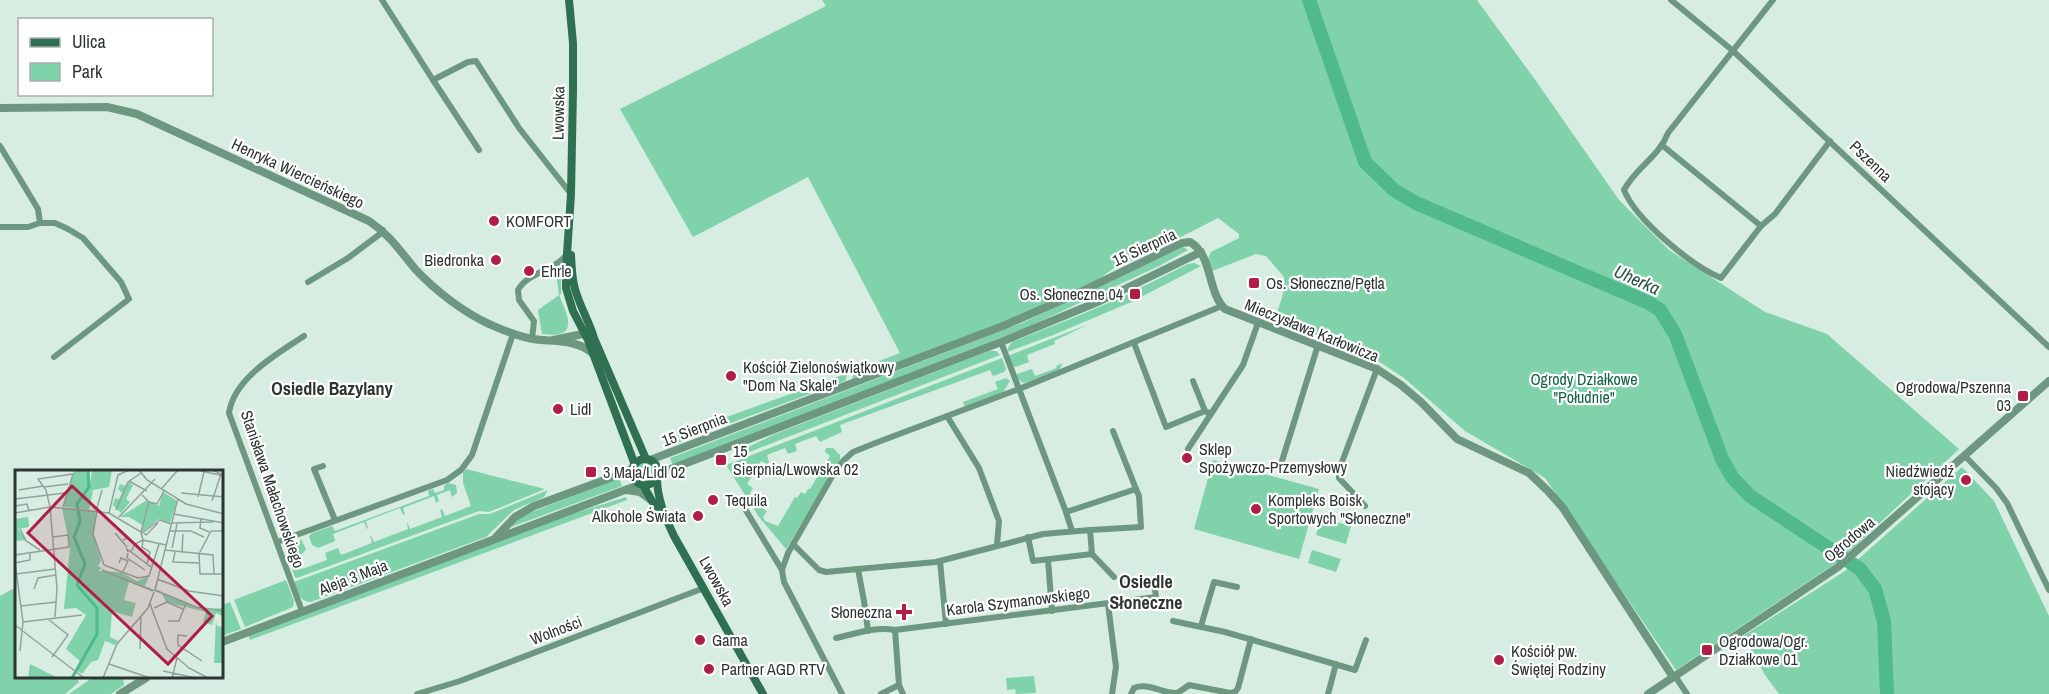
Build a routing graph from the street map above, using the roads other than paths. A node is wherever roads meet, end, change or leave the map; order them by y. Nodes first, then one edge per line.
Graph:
1 (382, 0) edge
2 (569, 0) edge
3 (1671, 0) edge
4 (1773, 0) edge
5 (1732, 50) junction
6 (433, 80) junction
7 (0, 108) edge
8 (1830, 141) junction
9 (0, 146) edge
10 (1663, 146) junction
11 (479, 150) dead end
12 (571, 194) junction
13 (40, 223) junction
14 (569, 226) junction
15 (1761, 226) junction
16 (0, 227) edge
17 (383, 230) junction
18 (1201, 252) junction
19 (563, 264) junction
20 (308, 282) dead end
21 (573, 282) junction
22 (1222, 306) junction
23 (573, 311) junction
24 (1169, 318) dead end
25 (1258, 323) junction
26 (1173, 327) junction
27 (513, 334) junction
28 (304, 336) dead end
29 (590, 336) junction
30 (561, 338) junction
31 (532, 339) junction
32 (550, 340) junction
33 (1001, 342) junction
34 (1134, 343) junction
35 (572, 344) junction
36 (1318, 345) junction
37 (2049, 347) edge
38 (594, 356) junction
39 (54, 357) dead end
40 (1066, 362) dead end
41 (1068, 369) junction
42 (1377, 369) junction
43 (1193, 381) dead end
44 (2049, 381) edge
45 (1019, 389) junction
46 (1208, 412) junction
47 (946, 416) junction
48 (1113, 431) dead end
49 (1188, 449) dead end
50 (635, 450) junction
51 (666, 454) junction
52 (1965, 456) junction
53 (648, 460) junction
54 (1282, 461) dead end
55 (323, 466) dead end
56 (634, 466) junction
57 (672, 470) junction
58 (619, 474) junction
59 (657, 476) junction
60 (642, 484) junction
61 (1136, 489) junction
62 (625, 490) junction
63 (656, 499) junction
64 (739, 499) dead end
65 (1365, 506) dead end
66 (1065, 512) junction
67 (335, 520) junction
68 (1089, 530) junction
69 (1072, 531) junction
70 (1028, 537) junction
71 (495, 538) junction
72 (277, 542) junction
73 (793, 544) junction
74 (997, 545) junction
75 (1092, 554) junction
76 (1048, 560) junction
77 (940, 561) junction
78 (858, 569) junction
79 (782, 570) junction
80 (1114, 577) dead end
81 (1122, 585) dead end
82 (1237, 587) dead end
83 (704, 588) junction
84 (2049, 588) edge
85 (1108, 604) junction
86 (1052, 610) junction
87 (302, 611) junction
88 (1173, 621) dead end
89 (946, 624) junction
90 (1201, 626) junction
91 (895, 630) junction
92 (868, 631) junction
93 (836, 638) dead end
94 (1251, 639) junction
95 (1366, 640) dead end
96 (224, 641) edge
97 (1336, 664) junction
98 (1674, 676) junction
99 (144, 679) edge
100 (899, 685) junction
101 (120, 694) edge
102 (417, 694) edge
103 (763, 694) edge
104 (842, 694) edge
105 (881, 694) edge
106 (903, 694) edge
107 (1112, 694) edge
108 (1131, 694) edge
109 (1328, 694) edge
110 (1648, 694) edge
111 (1687, 694) edge

1 - 6 street
2 - 12 main road, Lwowska
3 - 5 street, Pszenna
4 - 5 street
5 - 8 street, Pszenna
5 - 10 street
6 - 11 street
6 - 12 street
7 - 17 street, Henryka Wiercieńskiego
8 - 15 street
8 - 37 street, Pszenna
9 - 13 street
10 - 15 street
10 - 15 street
12 - 14 main road, Lwowska
13 - 16 street
13 - 39 street
14 - 19 main road, Lwowska
14 - 21 main road, Lwowska
17 - 20 street
17 - 27 street, Henryka Wiercieńskiego
18 - 22 street
18 - 33 street, 15 Sierpnia
18 - 51 street, 15 Sierpnia
19 - 21 street, Lwowska
19 - 23 main road, Lwowska
19 - 31 street
21 - 29 main road, Lwowska
22 - 25 street, Mieczysława Karłowicza
22 - 26 street, Mieczysława Karłowicza
23 - 29 main road, Lwowska
23 - 30 street
24 - 26 street
25 - 36 street, Mieczysława Karłowicza
25 - 46 street
26 - 34 street, Mieczysława Karłowicza
27 - 31 street, Henryka Wiercieńskiego
27 - 67 street
28 - 72 street, Stanisława Małachowskiego
29 - 30 street, Henryka Wiercieńskiego
29 - 35 street, Henryka Wiercieńskiego
29 - 38 main road, Lwowska
29 - 50 main road, Lwowska
30 - 32 street, Henryka Wiercieńskiego
31 - 32 street, Henryka Wiercieńskiego
32 - 35 street, Henryka Wiercieńskiego
33 - 45 street
33 - 57 street, 15 Sierpnia
34 - 41 street, Mieczysława Karłowicza
34 - 46 street
35 - 38 street, Henryka Wiercieńskiego
36 - 42 street, Mieczysława Karłowicza
36 - 54 street
38 - 50 main road, Lwowska
40 - 41 street
41 - 45 street, Mieczysława Karłowicza
42 - 65 street
42 - 98 street, Mieczysława Karłowicza
43 - 46 street
44 - 52 street, Ogrodowa
45 - 47 street, Mieczysława Karłowicza
45 - 66 street
46 - 49 street
47 - 73 street, Mieczysława Karłowicza
47 - 74 street
48 - 61 street
50 - 51 street
50 - 53 main road, Lwowska
50 - 56 main road, Lwowska
50 - 58 street
51 - 53 street, 15 Sierpnia
52 - 84 street
52 - 98 street, Ogrodowa
53 - 56 main road
53 - 59 main road
55 - 67 street
56 - 58 street, Aleja 3 Maja
56 - 60 main road
57 - 59 street, 15 Sierpnia
57 - 63 street
58 - 71 street, Aleja 3 Maja
59 - 60 main road
59 - 63 main road, Lwowska
60 - 62 street, Aleja 3 Maja
60 - 63 main road, Lwowska
61 - 66 street
61 - 68 street
62 - 63 street
62 - 71 street, Aleja 3 Maja
63 - 83 main road, Lwowska
64 - 79 street
66 - 69 street
67 - 72 street
68 - 69 street
68 - 75 street
69 - 70 street
70 - 74 street
70 - 76 street
71 - 87 street, Aleja 3 Maja
72 - 87 street, Stanisława Małachowskiego
73 - 78 street
73 - 79 street, Mieczysława Karłowicza
74 - 77 street
75 - 76 street
75 - 80 street
76 - 86 street
77 - 78 street
77 - 89 street
78 - 92 street
79 - 104 street
81 - 85 street, Karola Szymanowskiego
82 - 90 street
83 - 102 street, Wolności
83 - 103 main road, Lwowska
85 - 86 street, Karola Szymanowskiego
85 - 107 street
86 - 89 street, Karola Szymanowskiego
87 - 96 street, Aleja 3 Maja
88 - 90 street
89 - 91 street, Karola Szymanowskiego
90 - 94 street
91 - 92 street, Karola Szymanowskiego
91 - 100 street
92 - 93 street, Karola Szymanowskiego
94 - 97 street
94 - 108 street
95 - 97 street
97 - 109 street
98 - 110 street, Ogrodowa
98 - 111 street
99 - 101 street
100 - 105 street
100 - 106 street

